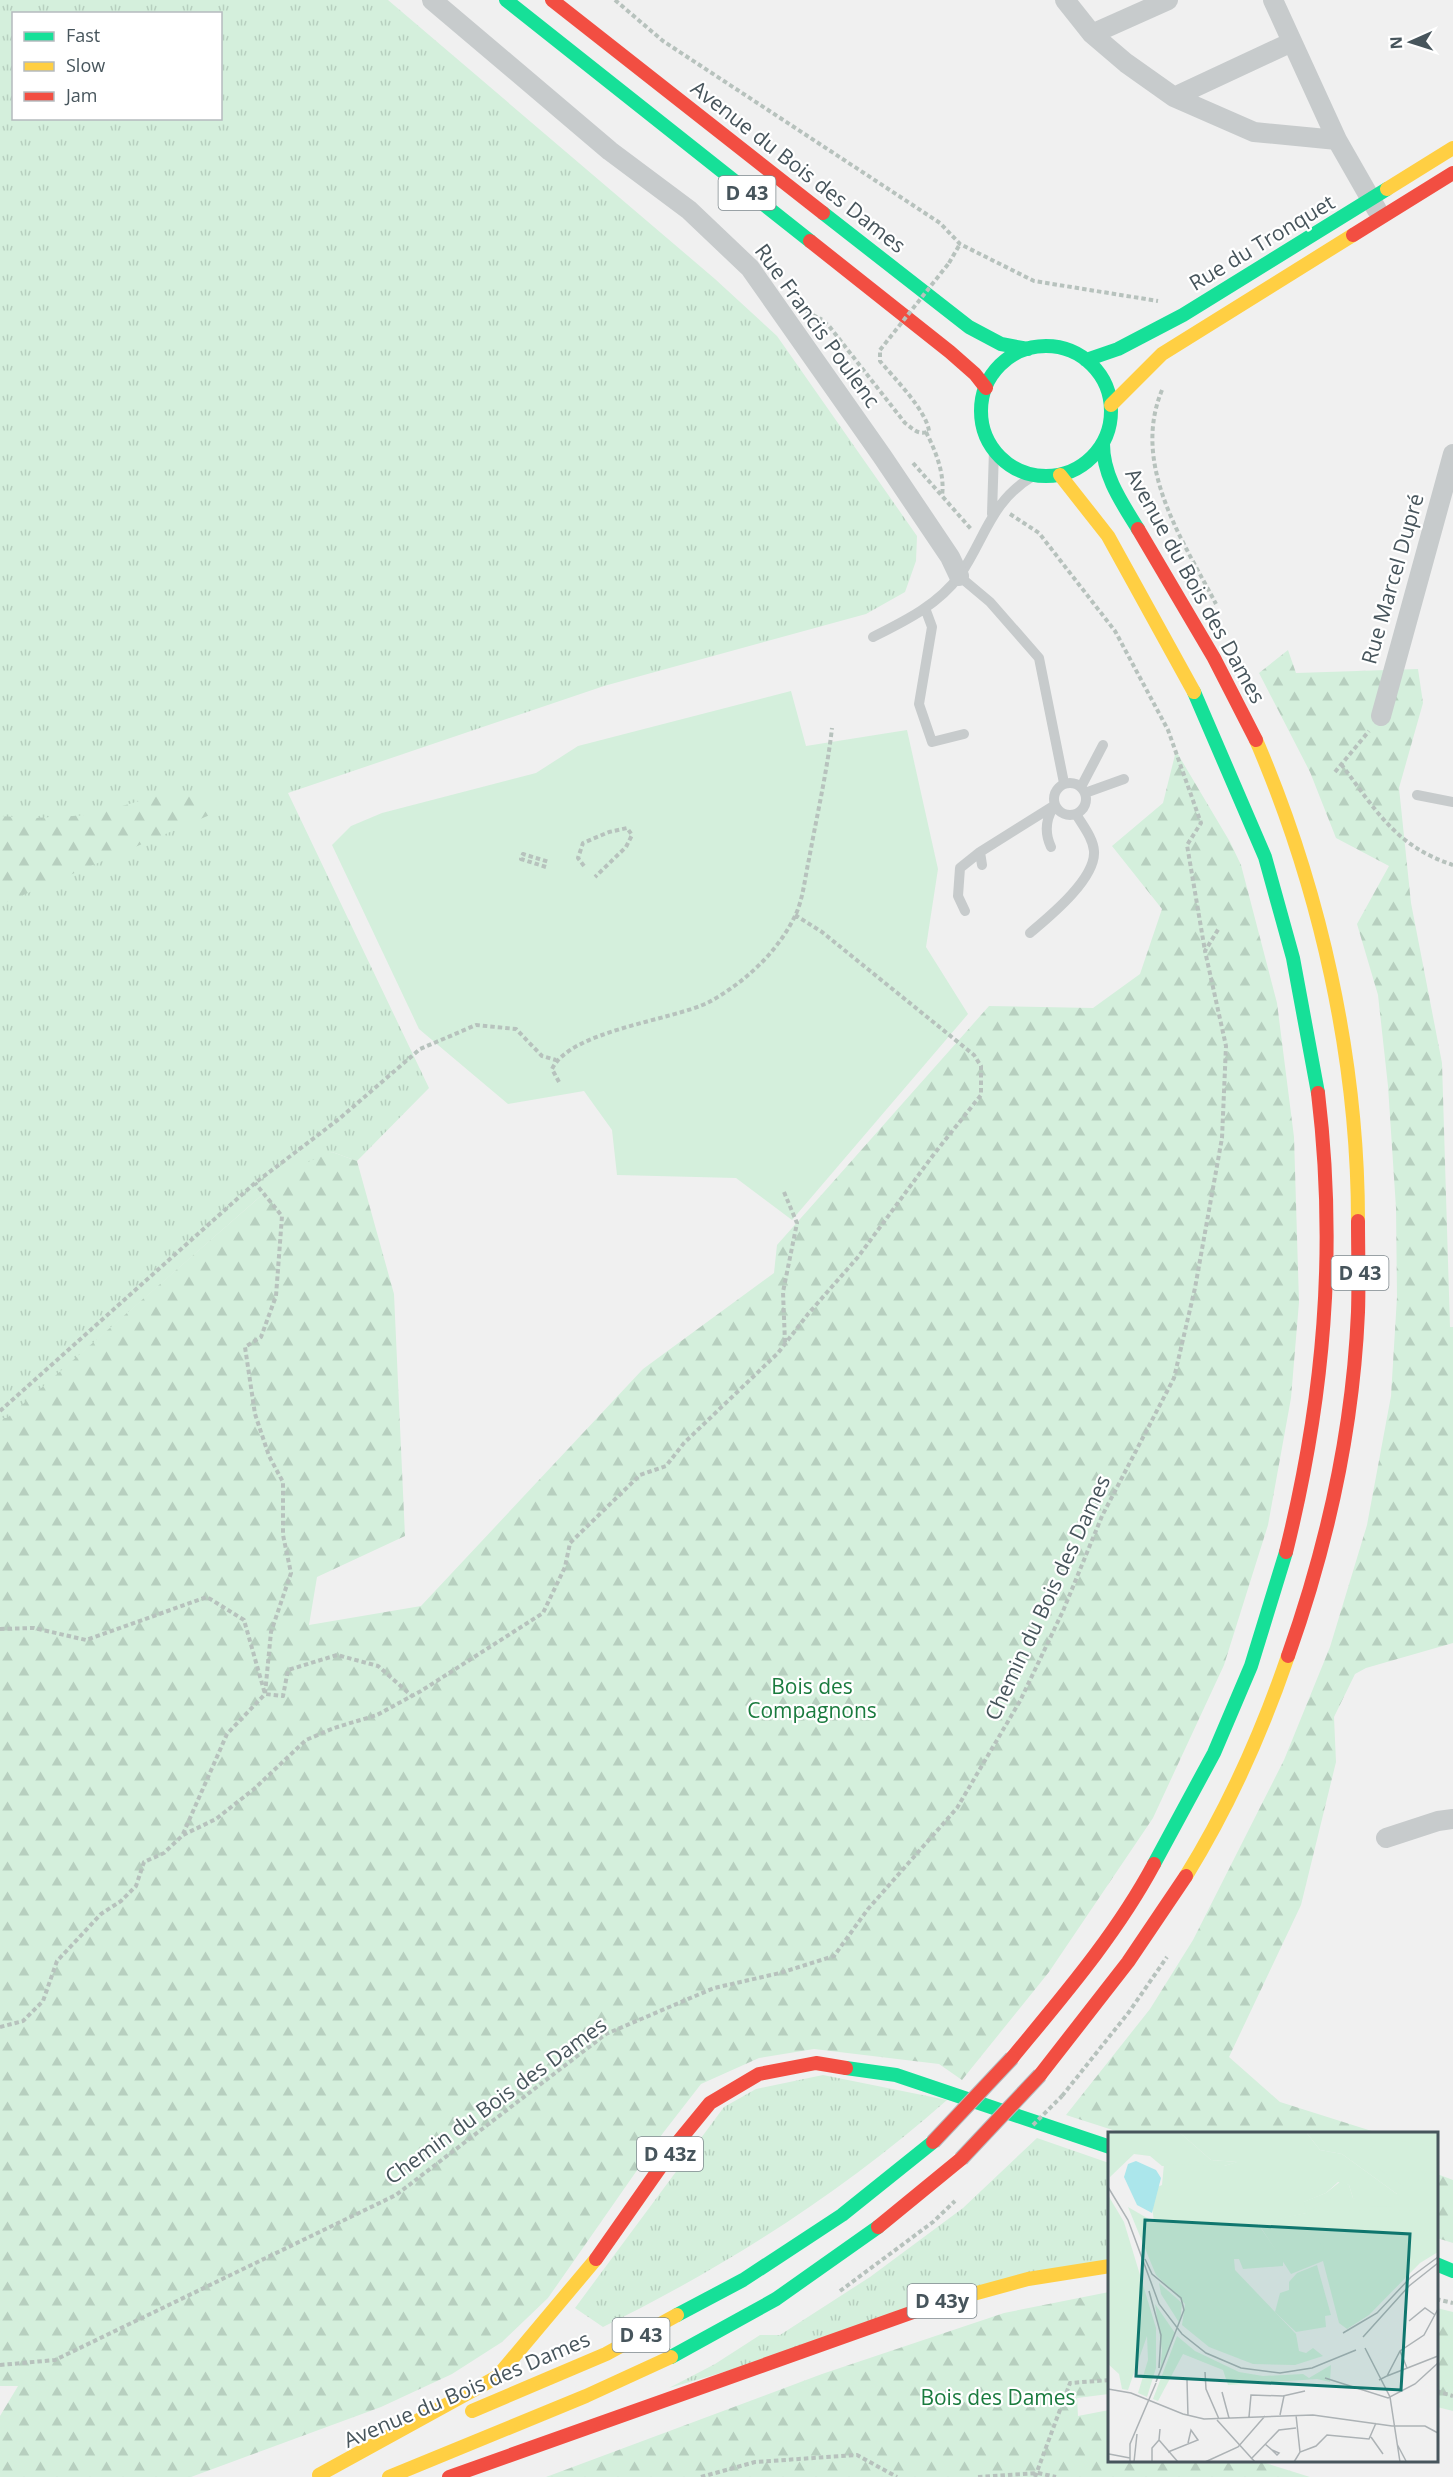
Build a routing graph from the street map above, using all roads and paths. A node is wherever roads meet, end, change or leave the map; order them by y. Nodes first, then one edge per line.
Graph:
1 (432, 0) edge
2 (506, 0) edge
3 (552, 0) edge
4 (615, 0) edge
5 (1065, 0) edge
6 (1168, 0) edge
7 (1273, 0) edge
8 (1092, 34) junction
9 (1292, 42) junction
10 (1174, 97) junction
11 (1337, 140) junction
12 (1453, 148) edge
13 (1453, 173) edge
14 (1371, 200) junction
15 (1382, 218) junction
16 (960, 244) junction
17 (1168, 302) dead end
18 (818, 337) dead end
19 (1028, 349) junction
20 (1086, 360) junction
21 (1168, 381) dead end
22 (986, 388) junction
23 (1111, 405) junction
24 (926, 432) junction
25 (1103, 444) junction
26 (994, 450) junction
27 (1453, 454) edge
28 (912, 462) dead end
29 (1060, 475) junction
30 (1033, 476) junction
31 (942, 496) junction
32 (992, 514) junction
33 (1006, 522) dead end
34 (979, 539) junction
35 (959, 576) junction
36 (925, 608) junction
37 (1219, 610) dead end
38 (873, 637) dead end
39 (1381, 716) joint
40 (832, 728) dead end
41 (964, 734) dead end
42 (1103, 745) dead end
43 (1341, 764) junction
44 (1335, 772) dead end
45 (1124, 779) dead end
46 (1064, 783) junction
47 (1083, 790) junction
48 (1417, 795) dead end
49 (1453, 802) edge
50 (1055, 805) junction
51 (1076, 814) junction
52 (1052, 847) dead end
53 (980, 852) junction
54 (549, 862) dead end
55 (982, 865) dead end
56 (1453, 865) edge
57 (584, 866) dead end
58 (546, 867) dead end
59 (595, 877) dead end
60 (965, 911) dead end
61 (795, 915) junction
62 (1219, 928) dead end
63 (1030, 933) dead end
64 (1205, 951) junction
65 (556, 1060) junction
66 (559, 1082) dead end
67 (255, 1182) junction
68 (784, 1192) dead end
69 (785, 1344) junction
70 (0, 1411) edge
71 (0, 1629) edge
72 (265, 1694) junction
73 (412, 1696) junction
74 (1453, 1819) edge
75 (183, 1834) junction
76 (1386, 1838) dead end
77 (1168, 1956) dead end
78 (0, 2027) edge
79 (1062, 2096) dead end
80 (1108, 2146) edge
81 (1438, 2264) edge
82 (1108, 2266) edge
83 (1453, 2271) edge
84 (1438, 2278) edge
85 (1453, 2281) edge
86 (1438, 2299) edge
87 (1453, 2303) edge
88 (0, 2364) edge
89 (1108, 2380) edge
90 (1438, 2391) edge
91 (1453, 2396) edge
92 (462, 2415) dead end
93 (440, 2424) dead end
94 (1036, 2475) edge
95 (317, 2476) edge
96 (389, 2477) edge
97 (449, 2477) edge
98 (701, 2477) edge
99 (897, 2477) edge
100 (978, 2477) edge
101 (1056, 2477) edge

1 - 35 street, Rue Francis Poulenc
2 - 22 main road, D 43
3 - 19 main road, Avenue du Bois des Dames / D 43
4 - 16 path
5 - 8 street
6 - 8 street
7 - 9 street
8 - 10 street
9 - 10 street
9 - 11 street
10 - 11 street
11 - 14 street
12 - 14 main road, Rue du Tronquet
13 - 15 main road, Rue du Tronquet
14 - 15 street
14 - 20 main road, Rue du Tronquet
15 - 23 main road, Rue du Tronquet
16 - 17 path
16 - 24 path, bridge
18 - 24 path
19 - 20 main road
19 - 22 main road
20 - 23 main road
21 - 37 path
22 - 26 main road
23 - 25 main road
24 - 31 path
25 - 29 main road
25 - 96 main road, Avenue du Bois des Dames / D 43, bridge
26 - 30 main road
26 - 32 lane
27 - 39 street, Rue Marcel Dupré
28 - 31 path
29 - 30 main road
29 - 92 main road, Avenue du Bois des Dames / D 43, bridge
30 - 32 lane
31 - 34 path
32 - 34 lane
33 - 64 path, Chemin du Bois des Dames
34 - 35 lane
35 - 36 lane
35 - 46 lane
36 - 38 lane
36 - 41 lane
39 - 43 path
40 - 61 path
42 - 47 lane
43 - 44 path
43 - 56 path
45 - 47 lane
46 - 47 lane
46 - 50 lane
47 - 51 lane
48 - 49 lane
50 - 51 lane
50 - 52 lane
50 - 53 lane
51 - 63 lane
53 - 55 lane
53 - 60 lane
54 - 58 path
57 - 59 path
61 - 65 path
61 - 69 path
62 - 64 path
64 - 88 path, Chemin du Bois des Dames
65 - 66 path
65 - 67 path
67 - 70 path
67 - 72 path
68 - 69 path
69 - 73 path
71 - 72 path
72 - 73 path
72 - 75 path
73 - 75 path
74 - 76 street
75 - 78 path
77 - 79 path
80 - 95 main road, D 43z
81 - 83 main road
82 - 97 main road, D 43y
84 - 85 main road
86 - 87 path
89 - 94 path
90 - 91 path
93 - 95 main road, Avenue du Bois des Dames
94 - 100 path
94 - 101 path
98 - 99 path

